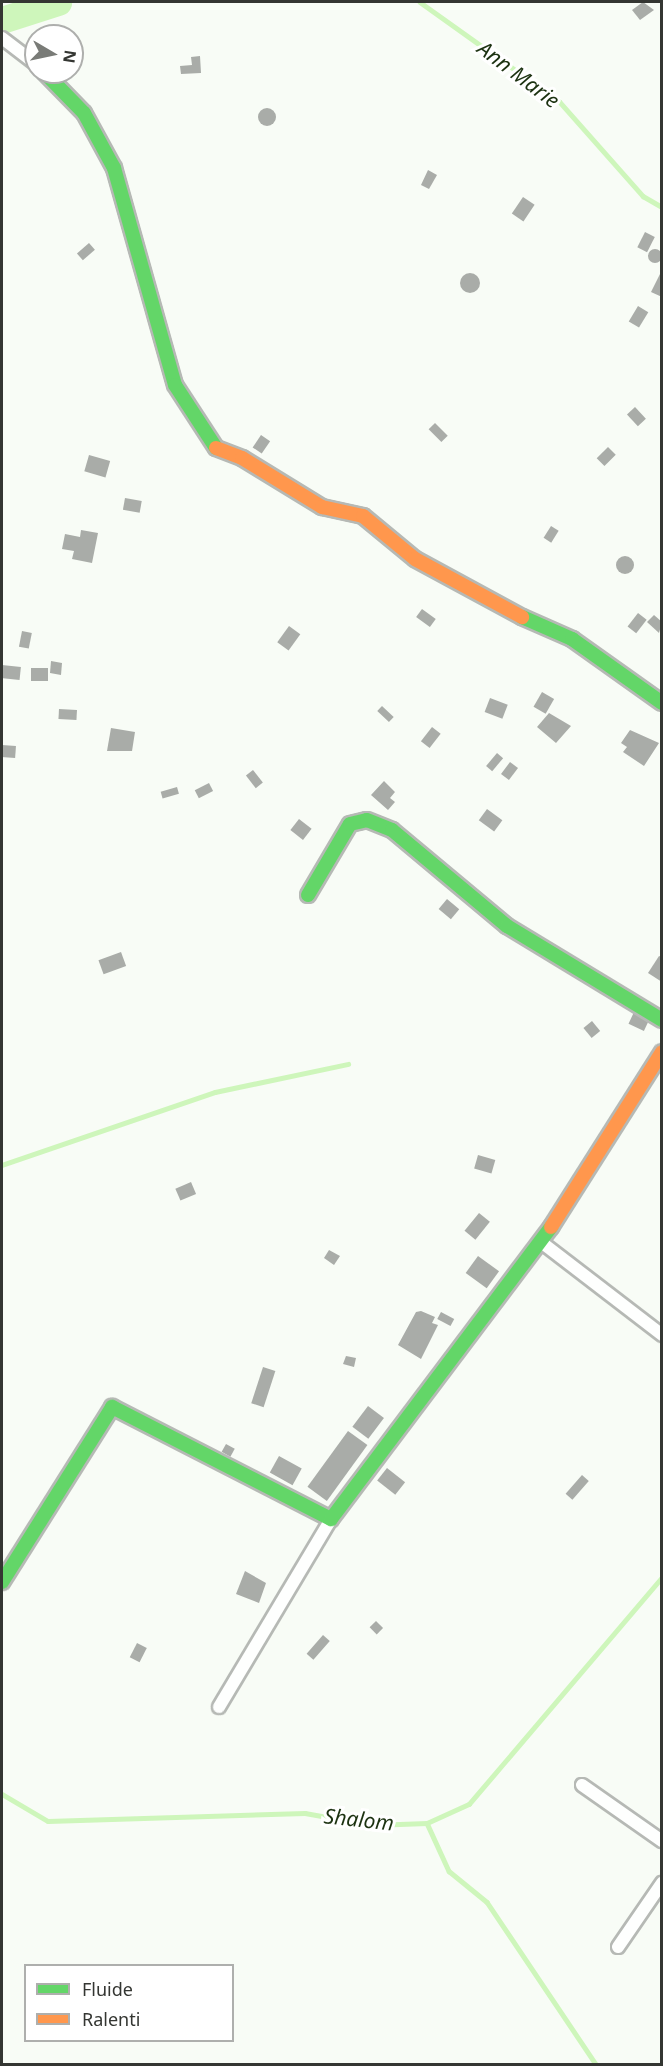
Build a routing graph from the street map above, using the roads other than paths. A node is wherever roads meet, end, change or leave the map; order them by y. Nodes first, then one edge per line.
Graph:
1 (2, 38) edge
2 (24, 55) edge
3 (56, 84) edge
4 (662, 702) edge
5 (308, 895) dead end
6 (662, 1020) edge
7 (662, 1052) edge
8 (540, 1242) junction
9 (662, 1335) edge
10 (331, 1519) junction
11 (2, 1582) edge
12 (219, 1707) dead end
13 (582, 1785) dead end
14 (662, 1841) edge
15 (662, 1883) edge
16 (618, 1947) dead end

1 - 2 street
3 - 4 street
5 - 6 street
7 - 8 street
8 - 9 street
8 - 10 street
10 - 11 street
10 - 12 street
13 - 14 street
15 - 16 street

